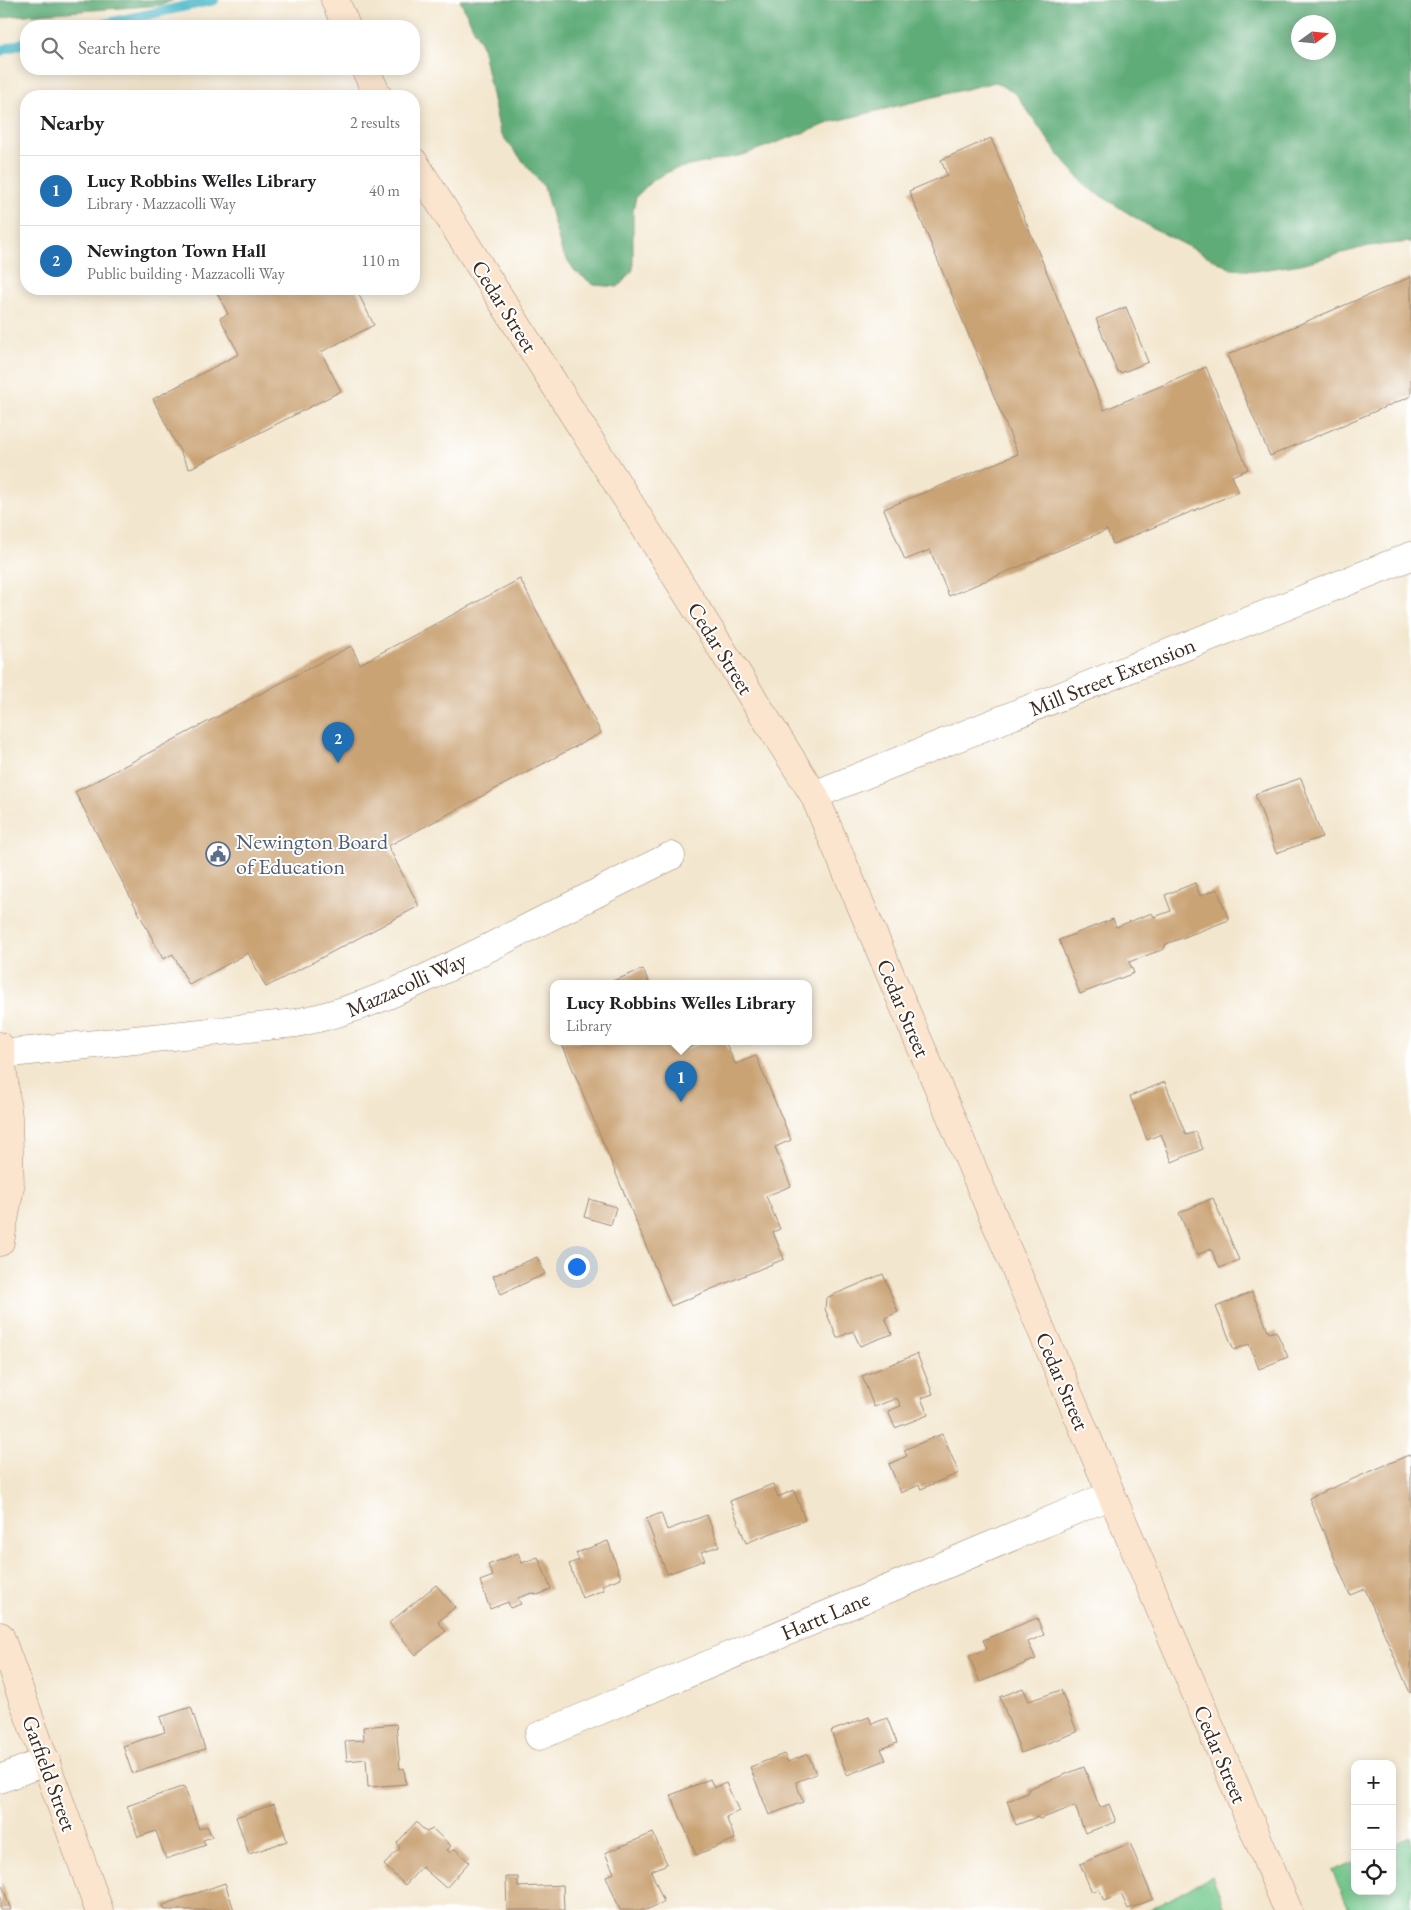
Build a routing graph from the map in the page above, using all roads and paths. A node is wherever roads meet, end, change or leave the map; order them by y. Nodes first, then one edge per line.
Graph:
1 (368, 75) edge
2 (375, 90) edge
3 (420, 171) edge
4 (1411, 556) edge
5 (814, 795) junction
6 (671, 856) dead end
7 (1, 1050) edge
8 (0, 1242) edge
9 (1111, 1495) junction
10 (0, 1636) edge
11 (539, 1736) dead end
12 (46, 1761) junction
13 (0, 1779) edge
14 (98, 1910) edge
15 (1288, 1910) edge

1 - 2 main road
3 - 5 main road, Cedar Street
4 - 5 street, Mill Street Extension
5 - 9 main road, Cedar Street
6 - 7 street, Mazzacolli Way
7 - 8 main road
9 - 11 street, Hartt Lane
9 - 15 main road, Cedar Street
10 - 12 main road, Garfield Street
12 - 13 street
12 - 14 main road, Garfield Street

